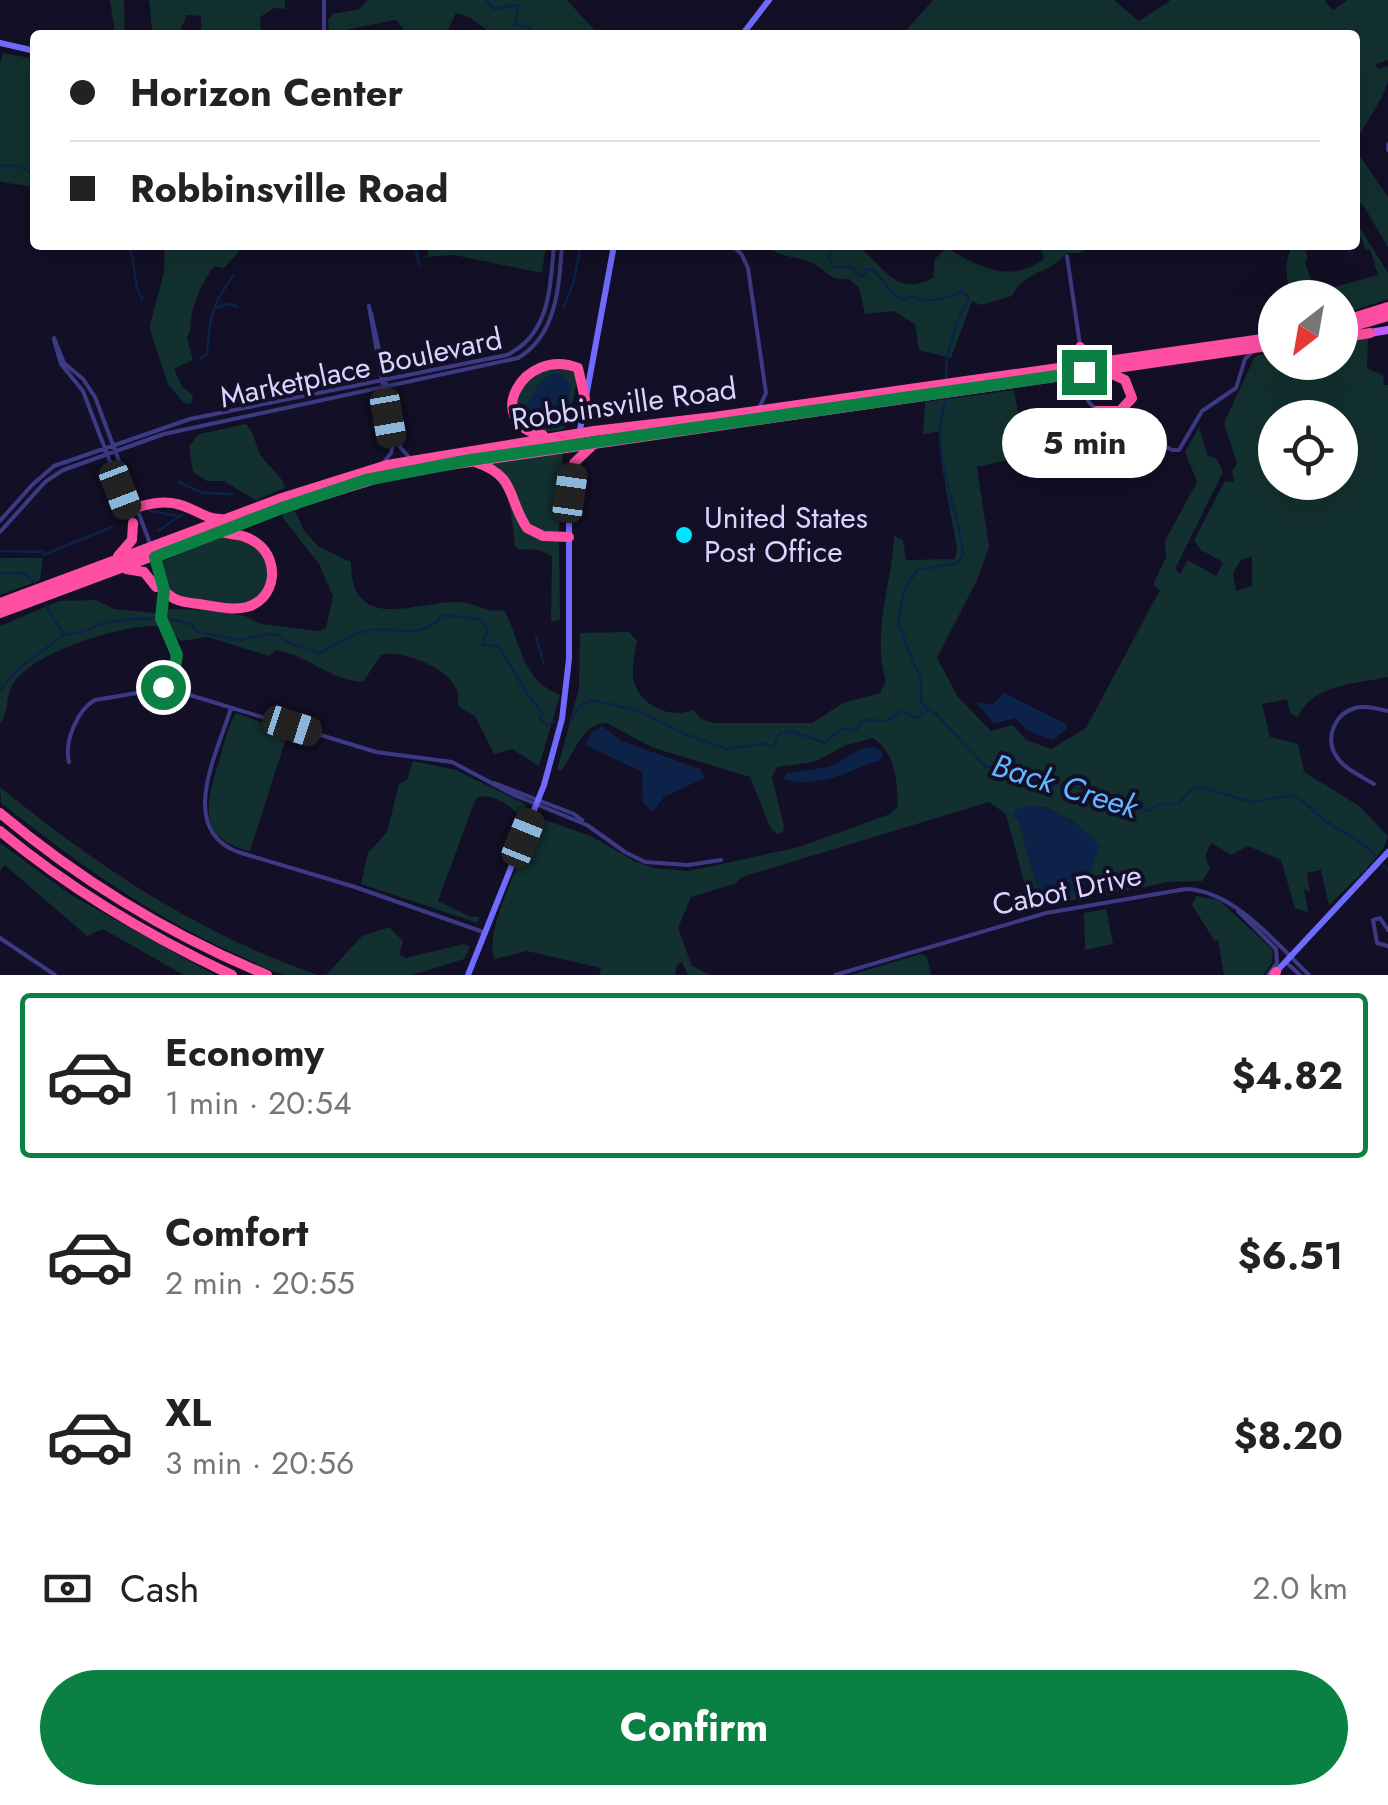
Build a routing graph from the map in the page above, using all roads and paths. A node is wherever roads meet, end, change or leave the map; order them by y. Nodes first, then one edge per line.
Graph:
1 (324, 0) edge
2 (768, 0) edge
3 (324, 30) edge
4 (746, 30) edge
5 (0, 43) edge
6 (30, 51) edge
7 (553, 250) edge
8 (561, 250) edge
9 (613, 250) edge
10 (737, 250) edge
11 (1068, 256) dead end
12 (1388, 307) edge
13 (1358, 316) edge
14 (1388, 316) edge
15 (1358, 325) edge
16 (1388, 330) edge
17 (1370, 333) joint
18 (1358, 335) edge
19 (1258, 343) edge
20 (1258, 344) edge
21 (1080, 346) junction
22 (1258, 349) edge
23 (1238, 351) junction
24 (1100, 366) junction
25 (1083, 368) junction
26 (1242, 371) junction
27 (384, 380) junction
28 (385, 388) junction
29 (766, 393) junction
30 (585, 399) junction
31 (783, 406) junction
32 (1097, 411) junction
33 (755, 414) junction
34 (559, 436) junction
35 (578, 439) junction
36 (597, 442) junction
37 (115, 447) junction
38 (105, 451) junction
39 (423, 459) junction
40 (464, 461) junction
41 (574, 462) junction
42 (372, 469) junction
43 (132, 509) junction
44 (227, 519) junction
45 (0, 521) edge
46 (133, 523) junction
47 (0, 532) edge
48 (220, 532) junction
49 (569, 537) junction
50 (149, 554) junction
51 (110, 562) junction
52 (124, 568) junction
53 (160, 593) junction
54 (0, 603) edge
55 (0, 616) edge
56 (169, 688) junction
57 (231, 708) junction
58 (1388, 712) edge
59 (70, 762) dead end
60 (1374, 784) dead end
61 (538, 802) junction
62 (0, 811) edge
63 (0, 832) edge
64 (1388, 852) edge
65 (721, 860) dead end
66 (1235, 907) junction
67 (1388, 930) edge
68 (486, 933) junction
69 (0, 938) edge
70 (1388, 946) edge
71 (1289, 960) junction
72 (1273, 974) edge
73 (54, 975) edge
74 (232, 975) edge
75 (267, 975) edge
76 (468, 975) edge
77 (834, 975) edge
78 (1300, 975) edge
79 (1309, 975) edge

1 - 3 street
2 - 4 main road
5 - 6 main road
7 - 27 street, Marketplace Boulevard
8 - 28 street, Marketplace Boulevard
9 - 30 main road
10 - 29 street
11 - 21 street
12 - 13 highway
14 - 15 highway
16 - 17 main road
17 - 18 highway
19 - 24 highway, Robbinsville Road
20 - 23 highway, Robbinsville Road
21 - 24 highway
21 - 25 street
22 - 26 street
23 - 24 highway, Robbinsville Road
23 - 26 street
24 - 25 highway, Robbinsville Road
24 - 32 highway
25 - 31 highway, Robbinsville Road
25 - 32 street
25 - 33 highway, Robbinsville Road
26 - 32 street
27 - 27 street
27 - 28 street
27 - 37 street, Marketplace Boulevard
28 - 37 street, Marketplace Boulevard
28 - 39 street
28 - 42 street
29 - 31 street
29 - 33 street
30 - 34 highway
30 - 35 main road
31 - 33 highway, Robbinsville Road
33 - 35 highway, Robbinsville Road
33 - 36 highway, Robbinsville Road
34 - 35 highway, Robbinsville Road
34 - 39 highway, Robbinsville Road
35 - 36 highway, Robbinsville Road
35 - 40 highway, Robbinsville Road
35 - 41 main road
36 - 41 highway
37 - 38 street, Marketplace Boulevard
37 - 38 street
37 - 43 street
38 - 43 street
38 - 45 street, Marketplace Boulevard
38 - 47 street, Marketplace Boulevard
39 - 42 highway, Robbinsville Road
40 - 48 highway, Robbinsville Road
40 - 49 highway
41 - 49 main road
42 - 44 highway, Robbinsville Road
43 - 44 highway
43 - 46 street
43 - 50 street
44 - 50 highway, Robbinsville Road
46 - 50 street
46 - 51 highway
48 - 50 highway, Robbinsville Road
48 - 53 highway
49 - 61 main road
50 - 51 highway, Robbinsville Road
50 - 52 highway, Robbinsville Road
50 - 53 street
51 - 54 highway, Robbinsville Road
52 - 53 highway
52 - 55 highway, Robbinsville Road
53 - 56 street
56 - 57 street
56 - 59 street
57 - 61 street
57 - 68 street
58 - 60 street
61 - 65 street
61 - 68 main road
62 - 75 highway
63 - 74 highway
64 - 71 main road
66 - 71 street, Cabot Drive
66 - 72 street
66 - 77 street, Cabot Drive
67 - 70 street
68 - 76 main road
69 - 73 street
71 - 72 main road
71 - 78 street
71 - 79 street

